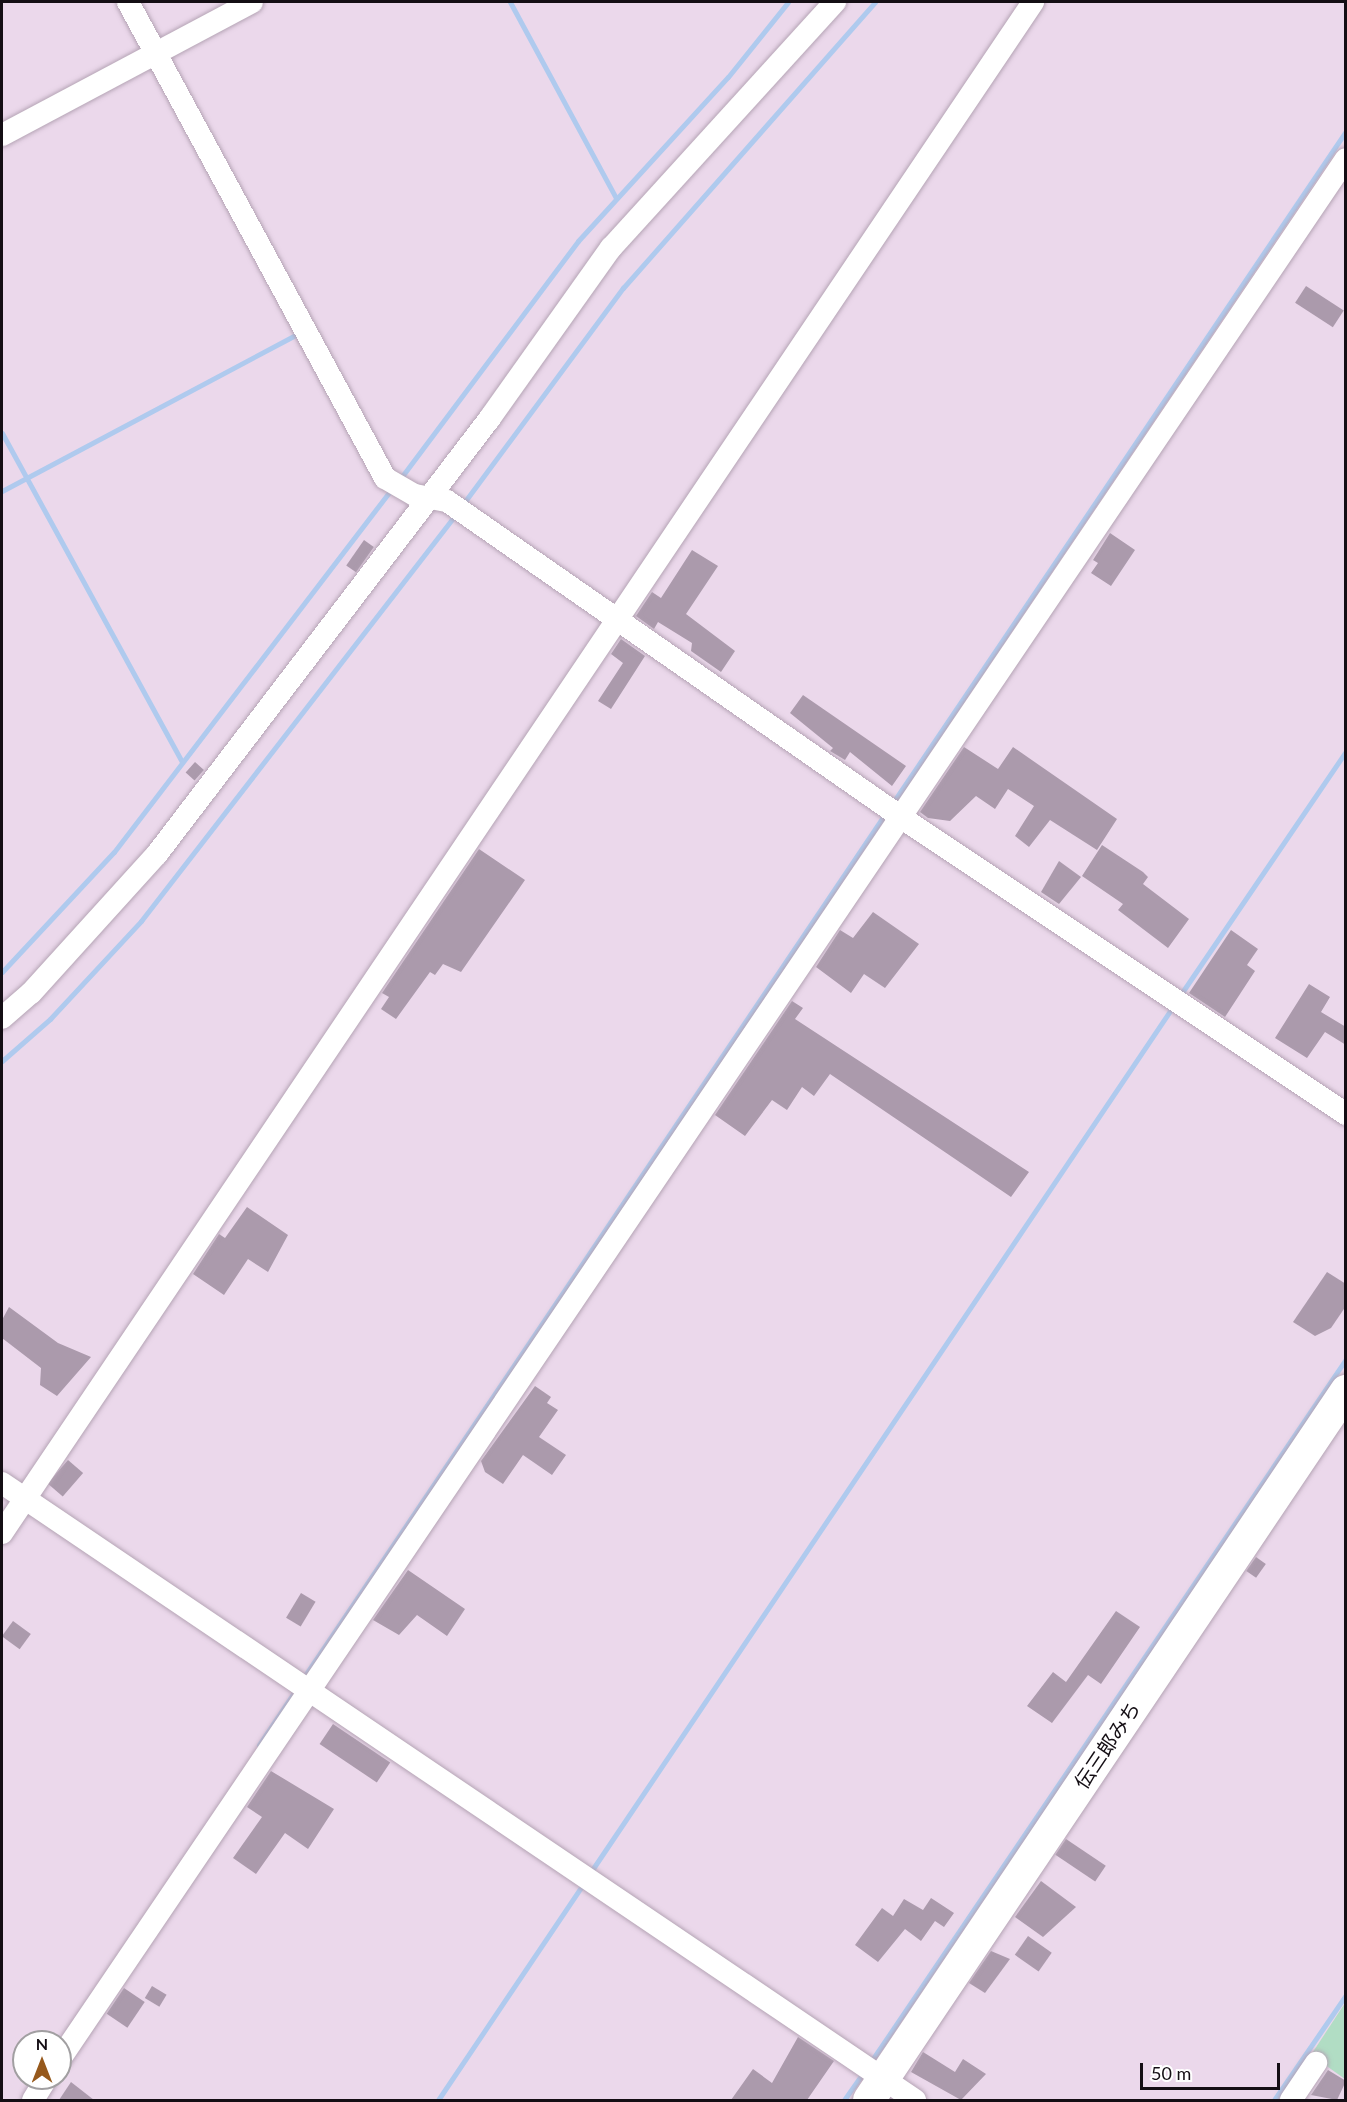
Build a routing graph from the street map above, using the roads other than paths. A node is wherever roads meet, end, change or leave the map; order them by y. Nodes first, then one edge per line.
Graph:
1 (128, 2) edge
2 (252, 2) edge
3 (835, 2) edge
4 (1033, 2) edge
5 (157, 54) junction
6 (2, 135) edge
7 (1346, 159) edge
8 (429, 497) junction
9 (619, 619) junction
10 (894, 810) junction
11 (2, 1018) edge
12 (1346, 1114) edge
13 (1346, 1391) edge
14 (15, 1492) edge
15 (2, 1533) edge
16 (302, 1687) junction
17 (72, 2041) edge
18 (1316, 2063) dead end
19 (872, 2079) edge
20 (915, 2100) edge
21 (1291, 2100) edge

1 - 5 street
2 - 5 street
3 - 8 street
4 - 9 street
5 - 6 street
5 - 8 street
7 - 10 street
8 - 9 street
8 - 11 street
9 - 10 street
9 - 14 street
10 - 12 street
10 - 16 street
13 - 19 street, 伝三郎みち
14 - 15 street
14 - 16 street
16 - 17 street
16 - 19 street
18 - 21 street
19 - 20 street

